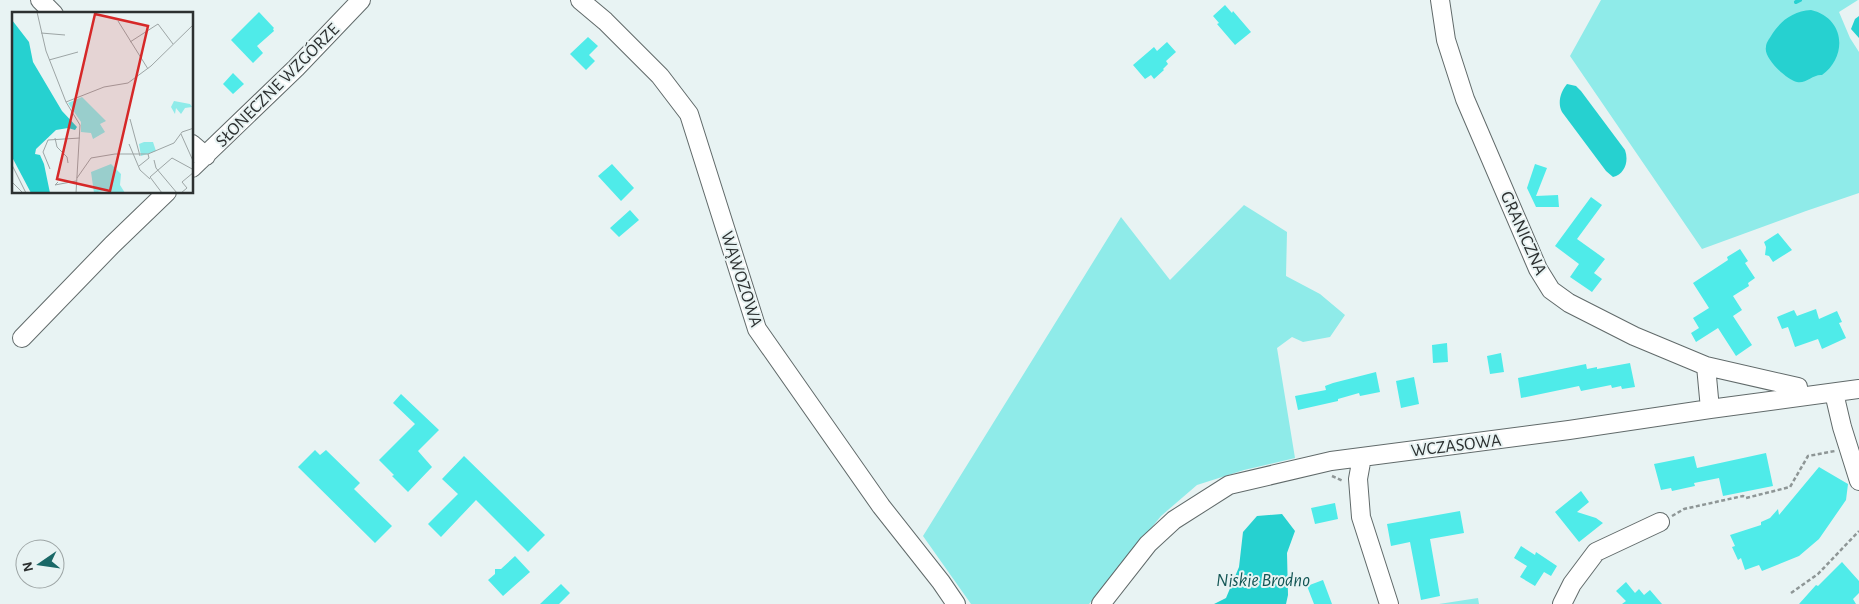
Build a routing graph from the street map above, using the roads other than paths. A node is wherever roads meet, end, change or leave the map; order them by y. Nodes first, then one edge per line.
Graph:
1 (40, 0) edge
2 (361, 0) edge
3 (580, 0) edge
4 (1440, 0) edge
5 (52, 12) edge
6 (199, 150) edge
7 (194, 163) edge
8 (165, 194) edge
9 (22, 338) dead end
10 (1706, 366) junction
11 (1859, 389) edge
12 (1834, 393) junction
13 (1800, 397) junction
14 (1710, 409) junction
15 (1362, 457) junction
16 (1859, 480) edge
17 (1660, 522) road end
18 (956, 604) edge
19 (1101, 604) edge
20 (1389, 604) edge
21 (1562, 604) edge

1 - 5 street
2 - 6 street, SŁONECZNE WZGÓRZE
3 - 18 street, WĄWOZOWA
4 - 10 street, GRANICZNA
6 - 7 street, SŁONECZNE WZGÓRZE
8 - 9 street
10 - 13 street, GRANICZNA
10 - 14 street
11 - 12 street, WCZASOWA
12 - 13 street, WCZASOWA
12 - 16 street
13 - 14 street, WCZASOWA
14 - 15 street, WCZASOWA
15 - 19 street, WCZASOWA
15 - 20 street
17 - 21 street

